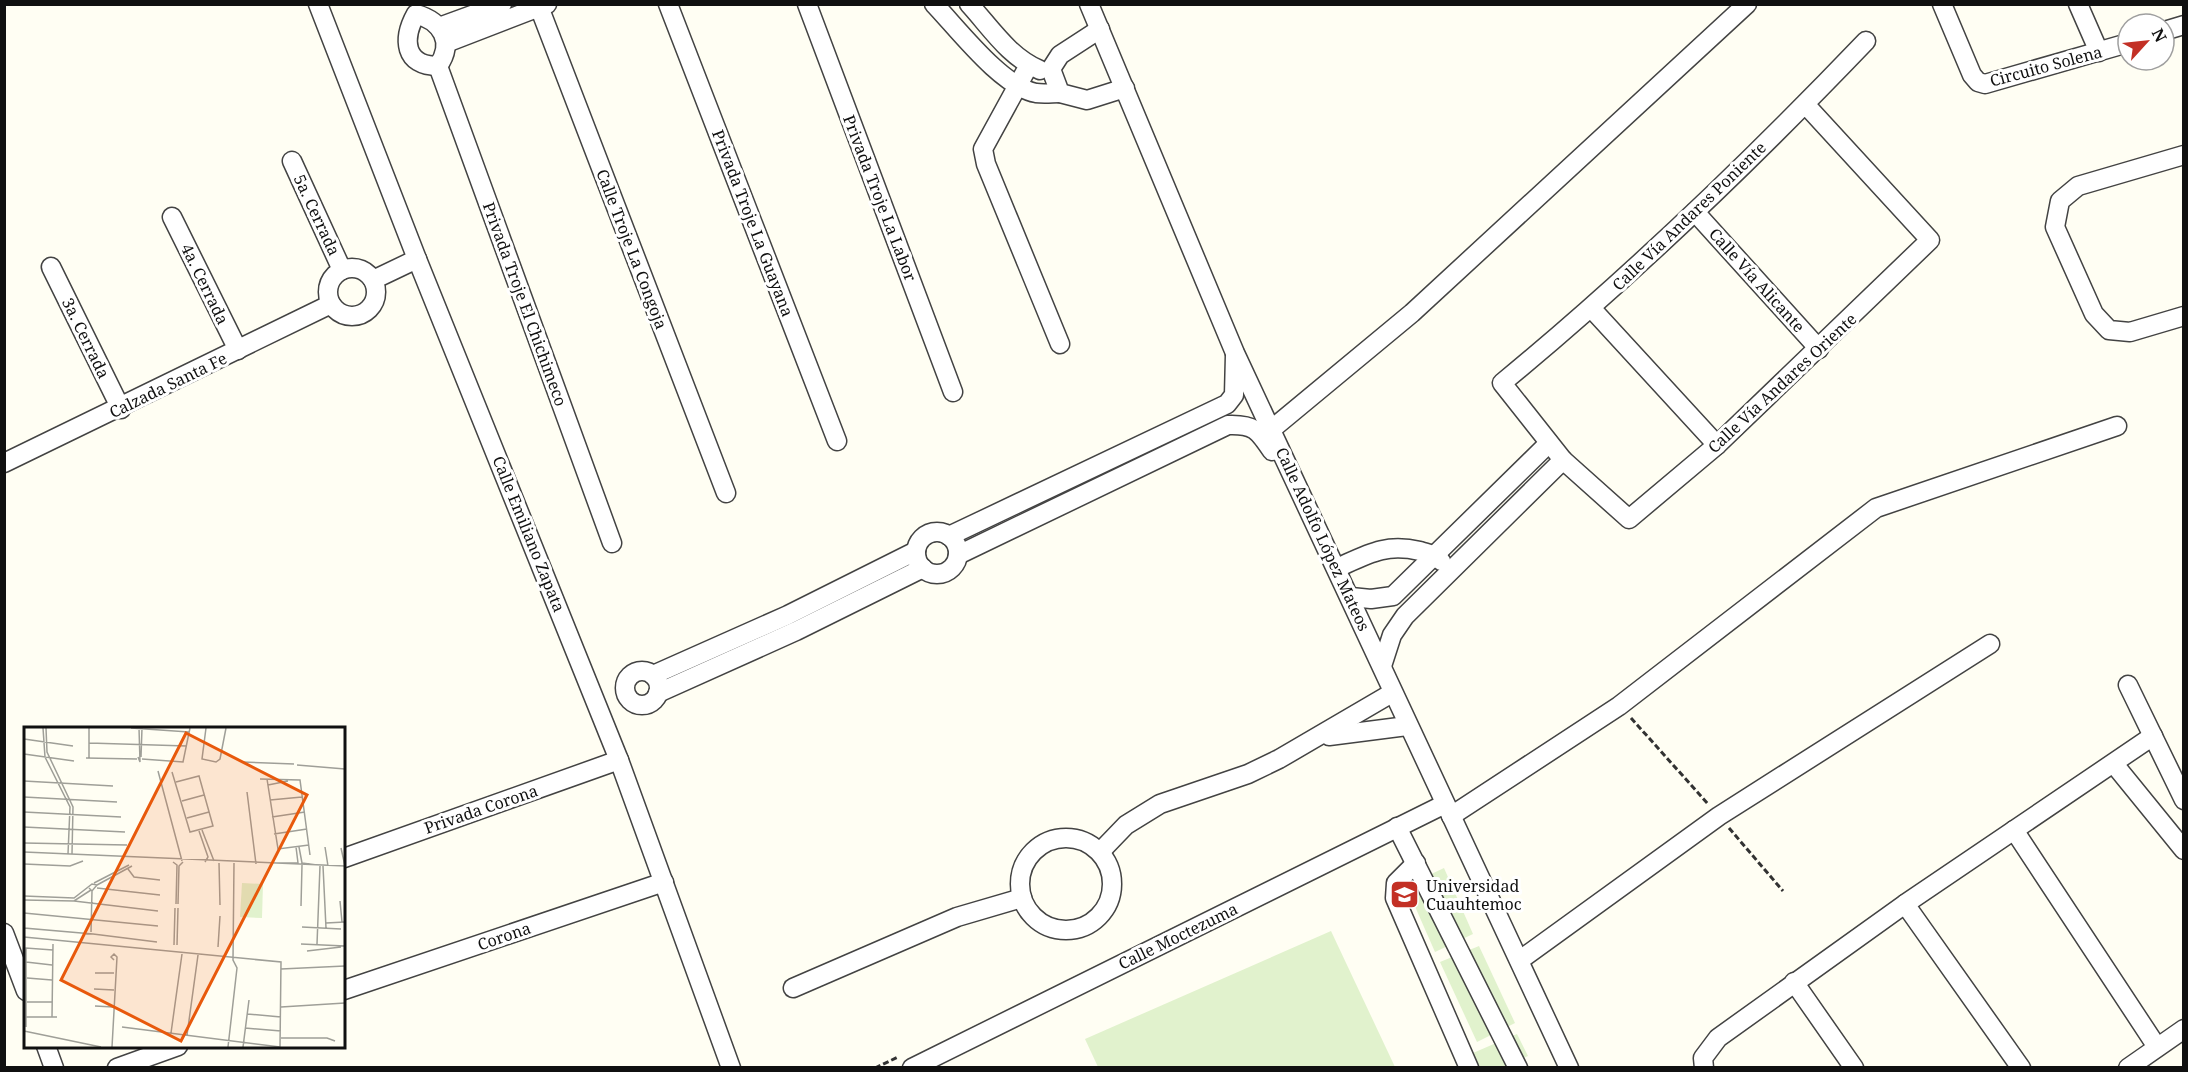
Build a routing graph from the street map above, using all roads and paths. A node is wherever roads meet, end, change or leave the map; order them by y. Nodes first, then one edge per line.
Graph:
1 (318, 4) edge
2 (502, 4) edge
3 (668, 4) edge
4 (807, 4) edge
5 (934, 4) edge
6 (969, 4) edge
7 (1089, 4) edge
8 (1747, 4) edge
9 (1942, 4) edge
10 (2078, 4) edge
11 (541, 6) edge
12 (414, 9) edge
13 (1100, 29) junction
14 (443, 35) junction
15 (1866, 41) dead end
16 (2116, 47) edge
17 (2099, 52) junction
18 (1029, 65) junction
19 (438, 66) junction
20 (1051, 69) junction
21 (1019, 86) junction
22 (1125, 88) junction
23 (1060, 93) junction
24 (1805, 104) junction
25 (2184, 155) edge
26 (292, 161) dead end
27 (1695, 212) junction
28 (172, 218) dead end
29 (417, 259) junction
30 (51, 267) dead end
31 (342, 270) junction
32 (374, 280) junction
33 (331, 304) junction
34 (1592, 309) junction
35 (2184, 316) edge
36 (1060, 344) dead end
37 (1819, 349) junction
38 (238, 350) junction
39 (1235, 353) junction
40 (953, 392) dead end
41 (121, 409) junction
42 (2117, 426) dead end
43 (1272, 429) junction
44 (837, 441) dead end
45 (1549, 443) junction
46 (1717, 445) junction
47 (1563, 460) junction
48 (1287, 462) junction
49 (4, 463) edge
50 (1074, 476) junction
51 (726, 494) dead end
52 (1083, 495) junction
53 (950, 536) junction
54 (612, 543) dead end
55 (958, 555) junction
56 (1435, 555) junction
57 (919, 560) junction
58 (1337, 568) junction
59 (1451, 572) junction
60 (1350, 597) junction
61 (792, 623) junction
62 (1990, 644) dead end
63 (1382, 666) junction
64 (653, 675) junction
65 (2128, 685) dead end
66 (658, 693) junction
67 (1392, 693) junction
68 (1620, 706) junction
69 (1407, 726) junction
70 (2153, 736) junction
71 (1318, 738) junction
72 (619, 760) junction
73 (2114, 764) junction
74 (2184, 800) edge
75 (1448, 810) junction
76 (1719, 816) junction
77 (1397, 827) junction
78 (2014, 830) junction
79 (2184, 850) edge
80 (1100, 852) junction
81 (345, 858) edge
82 (1416, 863) junction
83 (664, 882) junction
84 (1783, 891) dead end
85 (1022, 898) junction
86 (1905, 904) junction
87 (4, 933) edge
88 (1520, 960) junction
89 (22, 972) edge
90 (1794, 982) junction
91 (794, 988) dead end
92 (345, 990) edge
93 (2184, 1029) edge
94 (2157, 1047) junction
95 (46, 1048) edge
96 (175, 1048) edge
97 (1704, 1063) edge
98 (54, 1068) edge
99 (117, 1068) edge
100 (731, 1068) edge
101 (912, 1068) edge
102 (1468, 1068) edge
103 (1518, 1068) edge
104 (1569, 1068) edge
105 (1854, 1068) edge
106 (2021, 1068) edge
107 (2128, 1068) edge

1 - 29 street, Calle Emiliano Zapata
2 - 14 street
3 - 44 street, Privada Troje La Guayana
4 - 40 street, Privada Troje La Labor
5 - 21 street
6 - 18 street
7 - 13 street, Calle Adolfo López Mateos
8 - 43 street
9 - 17 street, Circuito Solena
10 - 17 street
11 - 14 street
11 - 51 street, Calle Troje La Congoja
12 - 14 street
12 - 19 street
13 - 20 street
13 - 22 street, Calle Adolfo López Mateos
14 - 19 street
15 - 24 street, Calle Vía Andares Poniente
16 - 17 street, Circuito Solena
18 - 20 street
18 - 21 street
19 - 54 street, Privada Troje El Chichimeco
20 - 23 street
21 - 23 street
21 - 36 street
22 - 23 street
22 - 39 street, Calle Adolfo López Mateos
24 - 27 street, Calle Vía Andares Poniente
24 - 37 street, Calle Vía Andares Oriente
25 - 35 street
26 - 31 street, 5a. Cerrada
27 - 34 street, Calle Vía Andares Poniente
27 - 37 street, Calle Vía Alicante
28 - 38 street, 4a. Cerrada
29 - 32 street
29 - 72 street, Calle Emiliano Zapata
30 - 41 street, 3a. Cerrada
31 - 32 street
31 - 33 street
32 - 33 street
33 - 38 street, Calzada Santa Fe
34 - 45 street, Calle Vía Andares Poniente
34 - 46 street
37 - 46 street, Calle Vía Andares Oriente
38 - 41 street, Calzada Santa Fe
39 - 43 street, Calle Adolfo López Mateos
39 - 50 street
41 - 49 street, Calzada Santa Fe
42 - 68 street, Calle Moctezuma
43 - 48 street, Calle Adolfo López Mateos
45 - 47 street
45 - 56 street
46 - 47 street, Calle Vía Andares Oriente
47 - 59 street
48 - 52 street
48 - 58 street, Calle Adolfo López Mateos
50 - 52 street
50 - 53 street
52 - 55 street
53 - 55 street
53 - 57 street
55 - 57 street
56 - 58 street
56 - 59 street
56 - 60 street
57 - 61 street
58 - 60 street, Calle Adolfo López Mateos
59 - 63 street
60 - 63 street, Calle Adolfo López Mateos
61 - 64 street
61 - 66 street
62 - 76 street
63 - 67 street, Calle Adolfo López Mateos
64 - 66 street
64 - 66 street
65 - 70 street
67 - 69 street, Calle Adolfo López Mateos
67 - 71 street
68 - 75 street, Calle Moctezuma
68 - 76 path
69 - 71 street
69 - 75 street, Calle Adolfo López Mateos
70 - 73 street
70 - 74 street
71 - 80 street
72 - 81 street, Privada Corona
72 - 83 street, Calle Emiliano Zapata
73 - 78 street
73 - 79 street
75 - 77 street, Calle Moctezuma
75 - 88 street, Calle Adolfo López Mateos
76 - 84 path
76 - 88 street
77 - 82 street
77 - 101 street, Calle Moctezuma
78 - 86 street
78 - 94 street
80 - 85 street
80 - 85 street
82 - 102 street
82 - 103 street
83 - 92 street, Corona
83 - 100 street, Calle Emiliano Zapata
85 - 91 street
86 - 90 street
86 - 106 street
87 - 89 street
88 - 104 street, Calle Adolfo López Mateos
90 - 97 street
90 - 105 street
93 - 94 street
94 - 107 street
95 - 98 street
96 - 99 street

